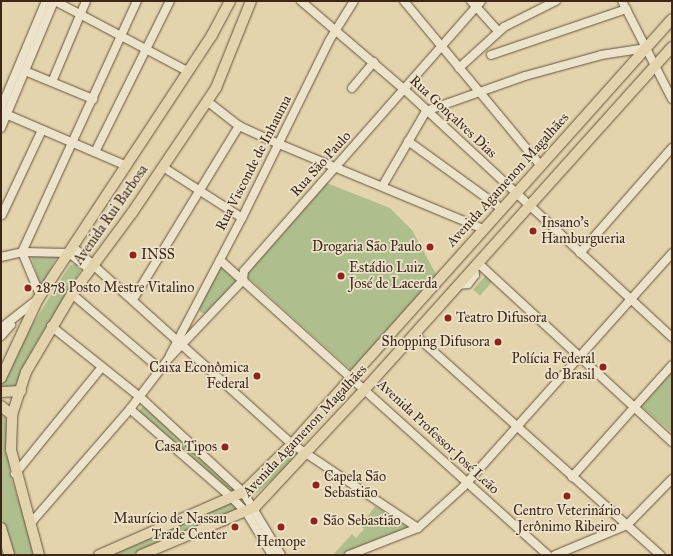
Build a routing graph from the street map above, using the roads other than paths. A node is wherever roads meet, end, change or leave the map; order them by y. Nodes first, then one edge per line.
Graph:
1 (46, 1) edge
2 (54, 1) edge
3 (86, 1) edge
4 (137, 1) edge
5 (170, 1) edge
6 (230, 1) edge
7 (251, 1) edge
8 (301, 1) edge
9 (354, 1) edge
10 (404, 1) edge
11 (622, 1) edge
12 (552, 2) edge
13 (476, 3) edge
14 (626, 9) junction
15 (81, 14) junction
16 (672, 19) edge
17 (336, 28) junction
18 (498, 31) junction
19 (122, 35) junction
20 (442, 46) junction
21 (672, 46) edge
22 (148, 48) junction
23 (646, 48) junction
24 (492, 55) dead end
25 (374, 62) junction
26 (655, 66) junction
27 (459, 68) junction
28 (25, 71) junction
29 (187, 71) junction
30 (52, 82) junction
31 (352, 88) dead end
32 (405, 90) junction
33 (480, 93) junction
34 (93, 99) junction
35 (672, 99) edge
36 (207, 101) junction
37 (1, 108) edge
38 (426, 111) junction
39 (4, 113) edge
40 (239, 126) junction
41 (1, 128) edge
42 (42, 130) junction
43 (408, 141) junction
44 (73, 143) junction
45 (279, 144) junction
46 (672, 148) edge
47 (95, 152) junction
48 (128, 166) junction
49 (541, 166) junction
50 (163, 167) junction
51 (336, 169) junction
52 (383, 185) junction
53 (200, 192) junction
54 (516, 194) junction
55 (530, 208) junction
56 (502, 209) junction
57 (2, 215) dead end
58 (242, 218) junction
59 (483, 229) junction
60 (71, 250) junction
61 (22, 252) junction
62 (580, 253) junction
63 (672, 253) edge
64 (1, 258) edge
65 (220, 260) junction
66 (476, 265) junction
67 (92, 267) junction
68 (243, 280) junction
69 (72, 294) junction
70 (39, 297) junction
71 (134, 298) junction
72 (630, 298) junction
73 (193, 308) junction
74 (23, 310) junction
75 (208, 318) junction
76 (51, 326) junction
77 (1, 328) edge
78 (414, 334) junction
79 (1, 336) edge
80 (177, 337) junction
81 (672, 337) edge
82 (184, 344) junction
83 (579, 357) junction
84 (169, 358) junction
85 (672, 365) edge
86 (101, 368) junction
87 (160, 369) junction
88 (352, 376) junction
89 (1, 378) edge
90 (366, 388) junction
91 (20, 391) junction
92 (1, 392) edge
93 (140, 397) junction
94 (1, 406) edge
95 (633, 406) junction
96 (130, 409) junction
97 (12, 415) junction
98 (517, 425) junction
99 (672, 442) edge
100 (292, 444) junction
101 (306, 455) junction
102 (14, 474) junction
103 (572, 477) junction
104 (672, 479) edge
105 (467, 483) junction
106 (243, 492) junction
107 (233, 499) junction
108 (251, 510) junction
109 (30, 524) junction
110 (627, 525) junction
111 (1, 528) edge
112 (418, 528) junction
113 (153, 553) edge
114 (9, 555) edge
115 (39, 555) edge
116 (100, 555) edge
117 (141, 555) edge
118 (272, 555) edge
119 (281, 555) edge
120 (349, 555) edge
121 (548, 555) edge
122 (555, 555) edge
123 (660, 555) edge

1 - 37 street
2 - 15 street
2 - 28 street
3 - 15 street
4 - 19 street
5 - 22 street
6 - 29 main road, Avenida Rui Barbosa
7 - 36 main road, Avenida Rui Barbosa
8 - 17 street, Rua Gonçalves Dias
9 - 17 street, Rua Visconde de Inhauma
10 - 20 street
11 - 14 street
12 - 18 street
13 - 18 street
13 - 20 street, Rua São Paulo
14 - 23 street
14 - 24 street
15 - 19 street
15 - 30 street
16 - 23 main road, Avenida Agamenon Magalhães
17 - 25 street, Rua Gonçalves Dias
17 - 45 street, Rua Visconde de Inhauma
18 - 27 street
19 - 22 street
19 - 34 street
20 - 27 street
20 - 32 street, Rua São Paulo
21 - 26 main road, Avenida Agamenon Magalhães
22 - 29 street
22 - 47 street
23 - 26 street
23 - 33 street
23 - 49 main road, Avenida Agamenon Magalhães
25 - 31 street
25 - 32 street, Rua Gonçalves Dias
26 - 35 street
26 - 55 main road, Avenida Agamenon Magalhães
27 - 33 street
28 - 30 street
28 - 39 street
29 - 48 main road, Avenida Rui Barbosa
30 - 34 street
32 - 38 street, Rua Gonçalves Dias
32 - 51 street, Rua São Paulo
33 - 38 street
33 - 49 street
34 - 44 street
36 - 40 street
36 - 50 main road, Avenida Rui Barbosa
38 - 43 street
38 - 54 street, Rua Gonçalves Dias
39 - 41 street
39 - 42 street
40 - 45 street
40 - 53 street
42 - 44 street
42 - 57 street
43 - 52 street
43 - 56 street
44 - 47 street
44 - 61 street
45 - 51 street
45 - 58 street, Rua Visconde de Inhauma
46 - 62 street
47 - 48 street
48 - 60 main road, Avenida Rui Barbosa
49 - 54 main road, Avenida Agamenon Magalhães
50 - 53 street
50 - 67 main road, Avenida Rui Barbosa
51 - 52 street
51 - 68 street, Rua São Paulo
52 - 59 street
53 - 58 street
53 - 71 street
54 - 55 street, Rua Gonçalves Dias
54 - 56 main road, Avenida Agamenon Magalhães
55 - 62 street, Rua Gonçalves Dias
55 - 66 main road, Avenida Agamenon Magalhães
56 - 59 main road, Avenida Agamenon Magalhães
58 - 65 street, Rua Visconde de Inhauma
59 - 88 main road, Avenida Agamenon Magalhães
60 - 61 street
60 - 67 street
60 - 70 main road, Avenida Rui Barbosa
61 - 64 street
61 - 70 street
62 - 72 street, Rua Gonçalves Dias
63 - 72 street
65 - 68 street, Avenida Professor José Leão
65 - 73 street, Rua Visconde de Inhauma
66 - 78 main road, Avenida Agamenon Magalhães
66 - 83 street
67 - 69 main road, Avenida Rui Barbosa
67 - 71 street
68 - 75 street, Rua São Paulo
68 - 88 street, Avenida Professor José Leão
69 - 76 main road, Avenida Rui Barbosa
69 - 87 street
70 - 74 street
70 - 89 main road, Avenida Rui Barbosa
71 - 80 street
72 - 81 street, Rua Gonçalves Dias
72 - 83 street
73 - 75 street
73 - 80 street, Rua Visconde de Inhauma
74 - 77 street
74 - 79 street
75 - 82 street, Rua São Paulo
76 - 86 street
76 - 91 main road, Avenida Rui Barbosa
78 - 90 main road, Avenida Agamenon Magalhães
78 - 98 street
80 - 82 street
80 - 84 street, Rua Visconde de Inhauma
82 - 84 street, Rua São Paulo
82 - 100 street
83 - 95 street
83 - 98 street
84 - 87 street
85 - 95 street
86 - 93 street
86 - 102 street
87 - 93 street
88 - 90 street, Avenida Professor José Leão
88 - 100 main road, Avenida Agamenon Magalhães
90 - 101 main road, Avenida Agamenon Magalhães
90 - 105 street, Avenida Professor José Leão
91 - 92 main road
91 - 97 main road, Avenida Rui Barbosa
93 - 96 street
93 - 106 street
94 - 97 main road
95 - 99 street
95 - 103 street
96 - 107 street
96 - 109 street
97 - 102 main road, Avenida Rui Barbosa
98 - 103 street
98 - 105 street
100 - 101 street
100 - 106 main road, Avenida Agamenon Magalhães
101 - 108 main road, Avenida Agamenon Magalhães
101 - 112 street
102 - 109 main road, Avenida Rui Barbosa
103 - 110 street
104 - 110 street
105 - 112 street
105 - 121 street, Avenida Professor José Leão
106 - 107 main road, Avenida Agamenon Magalhães
106 - 108 street
107 - 108 street
107 - 116 main road, Avenida Agamenon Magalhães
108 - 113 main road
108 - 118 street
108 - 119 street
109 - 115 main road, Avenida Rui Barbosa
110 - 122 street
110 - 123 street
111 - 114 main road
112 - 120 street
113 - 117 main road

